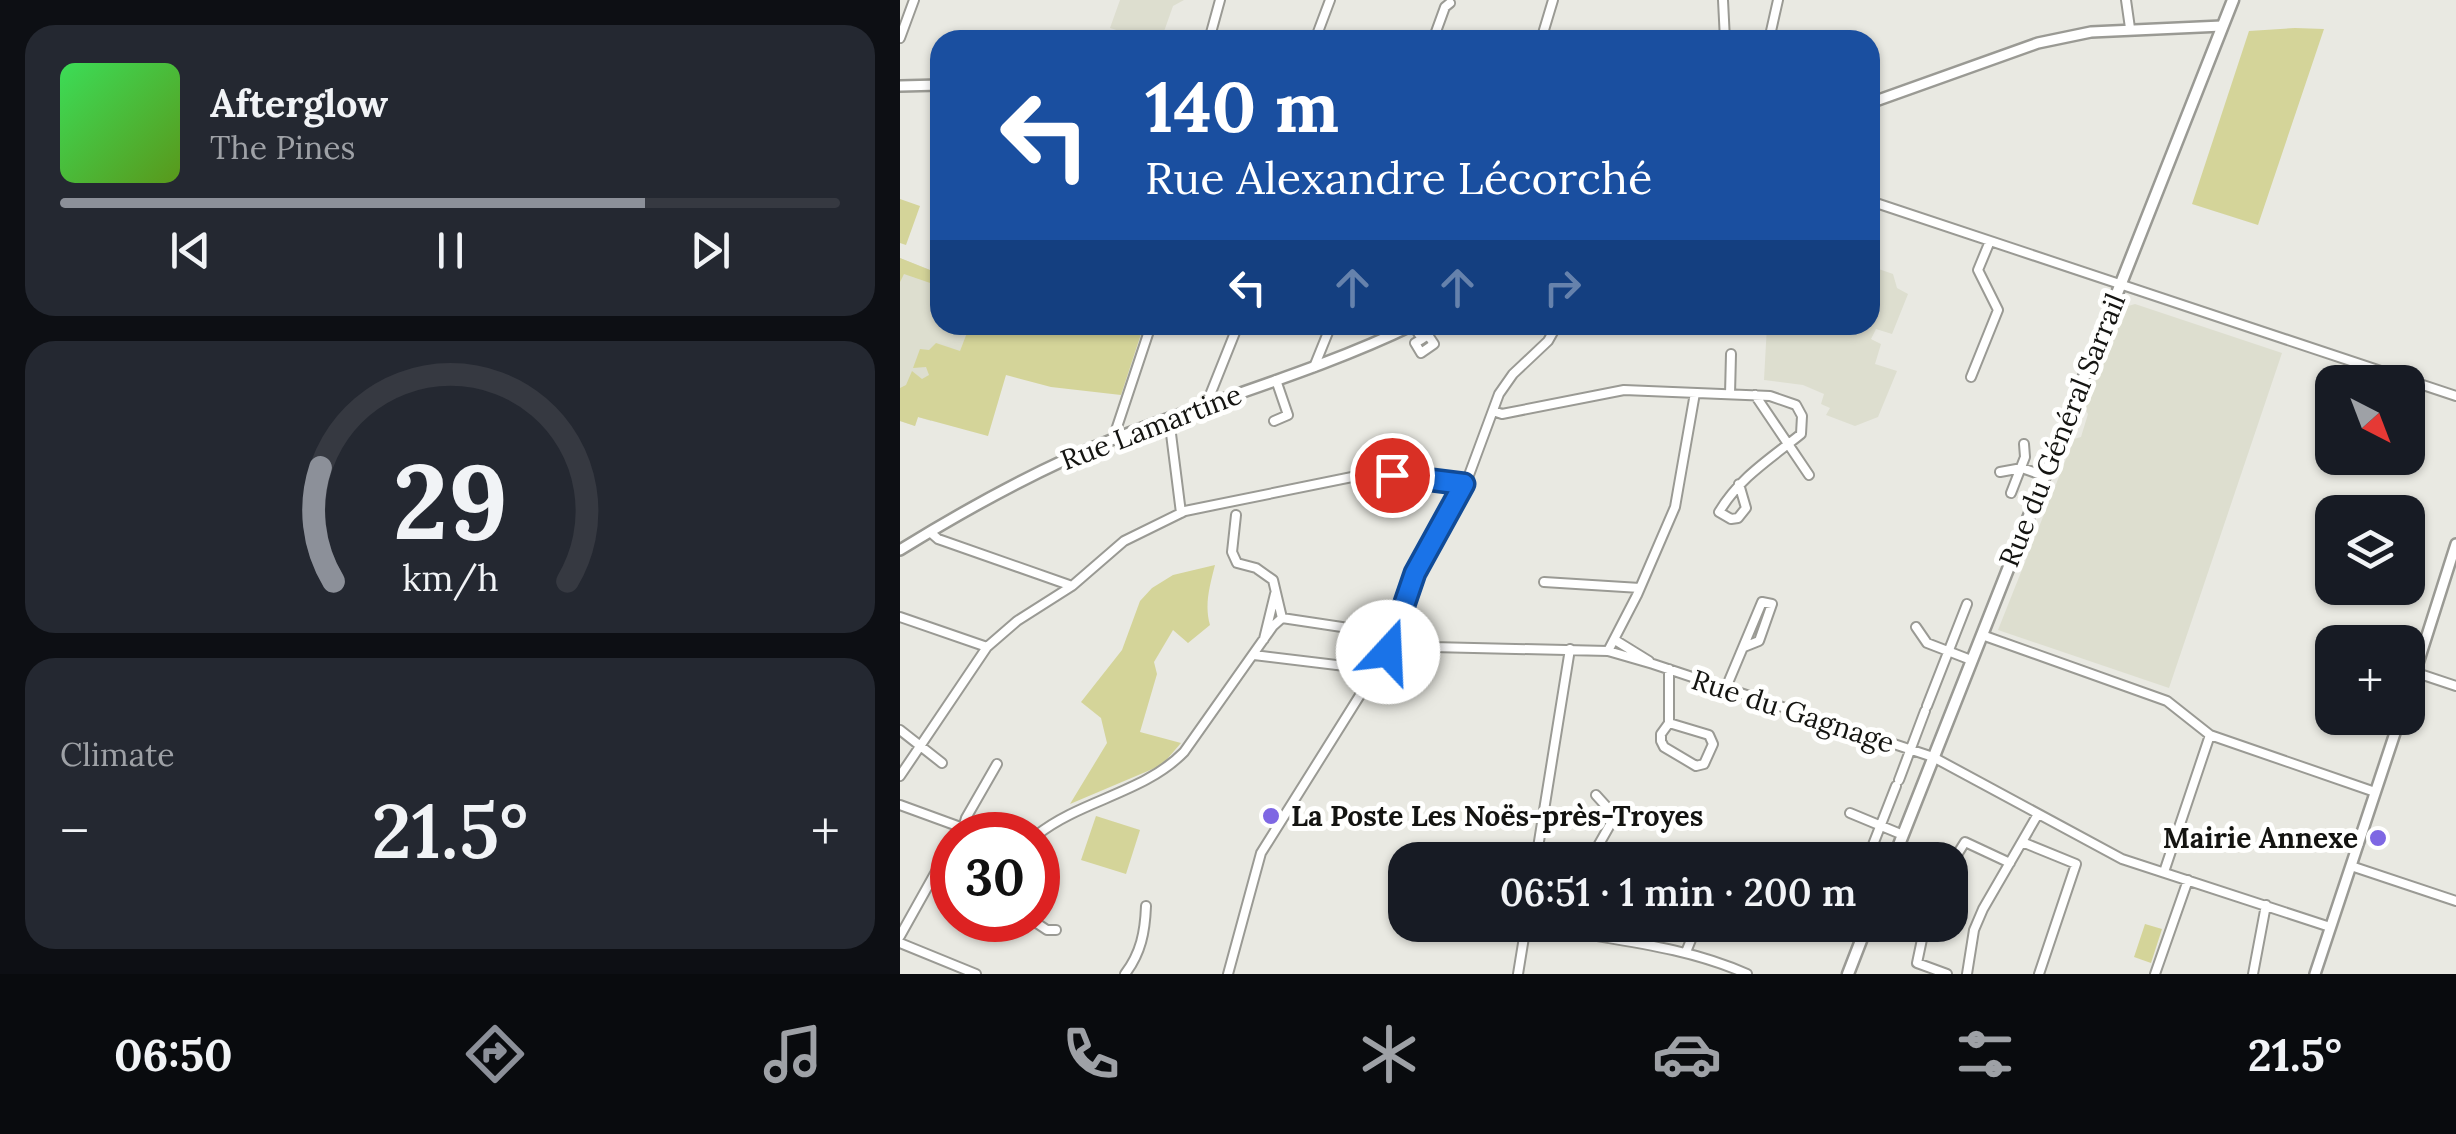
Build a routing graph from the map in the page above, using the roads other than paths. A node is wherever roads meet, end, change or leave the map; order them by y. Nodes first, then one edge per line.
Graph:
1 (914, 0) edge
2 (1220, 0) edge
3 (1330, 0) edge
4 (1552, 0) edge
5 (1723, 0) edge
6 (1778, 0) edge
7 (2126, 0) edge
8 (2233, 0) edge
9 (1450, 3) dead end
10 (2222, 26) junction
11 (2130, 28) junction
12 (1212, 30) edge
13 (1319, 30) edge
14 (1436, 30) edge
15 (1544, 30) edge
16 (1724, 30) edge
17 (1771, 30) edge
18 (900, 38) edge
19 (930, 85) edge
20 (900, 86) edge
21 (1880, 100) edge
22 (1880, 204) edge
23 (1990, 241) junction
24 (2120, 284) junction
25 (1148, 335) edge
26 (1234, 335) edge
27 (1327, 335) edge
28 (1390, 335) edge
29 (1419, 335) edge
30 (1551, 335) edge
31 (1422, 339) dead end
32 (1731, 354) dead end
33 (1314, 368) junction
34 (1971, 378) dead end
35 (1276, 380) junction
36 (1695, 393) junction
37 (1730, 394) junction
38 (1755, 395) junction
39 (2456, 396) edge
40 (1206, 404) junction
41 (1493, 411) junction
42 (1169, 418) junction
43 (1274, 420) dead end
44 (1113, 439) junction
45 (2024, 444) dead end
46 (1787, 445) junction
47 (2022, 468) junction
48 (2000, 472) dead end
49 (1809, 475) dead end
50 (2044, 476) junction
51 (1464, 484) junction
52 (1739, 484) junction
53 (2011, 493) dead end
54 (1181, 513) junction
55 (1236, 514) dead end
56 (930, 532) junction
57 (2456, 544) edge
58 (900, 550) edge
59 (1544, 582) dead end
60 (1072, 586) junction
61 (1640, 588) junction
62 (1276, 590) junction
63 (1967, 604) dead end
64 (1268, 613) junction
65 (900, 617) edge
66 (1279, 620) junction
67 (1916, 627) dead end
68 (1982, 635) junction
69 (1394, 637) junction
70 (2425, 638) edge
71 (1264, 640) junction
72 (1614, 640) junction
73 (987, 647) junction
74 (1744, 647) junction
75 (1570, 649) junction
76 (1608, 651) junction
77 (1950, 652) junction
78 (1254, 655) junction
79 (1972, 660) junction
80 (1653, 664) junction
81 (1378, 670) junction
82 (1669, 670) junction
83 (2425, 676) edge
84 (2456, 686) edge
85 (1726, 688) junction
86 (1669, 723) junction
87 (900, 730) edge
88 (2210, 735) junction
89 (2394, 735) edge
90 (920, 748) junction
91 (1911, 750) junction
92 (1934, 757) junction
93 (942, 763) dead end
94 (997, 764) dead end
95 (900, 776) edge
96 (2375, 792) junction
97 (1596, 795) dead end
98 (900, 805) edge
99 (969, 812) edge
100 (1850, 814) dead end
101 (2038, 814) junction
102 (930, 818) edge
103 (1060, 819) edge
104 (1880, 826) junction
105 (1902, 835) junction
106 (1539, 842) edge
107 (1600, 842) edge
108 (1873, 842) edge
109 (1899, 842) edge
110 (2022, 842) junction
111 (1968, 843) edge
112 (2010, 862) junction
113 (2351, 866) junction
114 (2164, 872) junction
115 (2188, 880) junction
116 (930, 884) edge
117 (2456, 901) edge
118 (2266, 905) junction
119 (1146, 906) dead end
120 (2330, 927) junction
121 (900, 940) edge
122 (1523, 942) edge
123 (1634, 942) edge
124 (1690, 942) edge
125 (1860, 942) edge
126 (1921, 942) edge
127 (1686, 952) junction
128 (976, 974) edge
129 (1125, 974) edge
130 (1228, 974) edge
131 (1518, 974) edge
132 (1748, 974) edge
133 (1848, 974) edge
134 (1947, 974) edge
135 (1967, 974) edge
136 (2039, 974) edge
137 (2155, 974) edge
138 (2253, 974) edge
139 (2315, 974) edge

1 - 18 street
2 - 12 street
3 - 13 street
4 - 15 street
5 - 16 street
6 - 17 street
7 - 11 street
8 - 10 main road, Rue du Général Sarrail
9 - 14 street
10 - 11 street
10 - 24 main road, Rue du Général Sarrail
11 - 21 street
19 - 20 street
22 - 23 street
23 - 24 street
23 - 34 street
24 - 39 street
24 - 50 main road, Rue du Général Sarrail
25 - 44 street
26 - 40 street
27 - 33 street
28 - 33 street, Rue Lamartine
29 - 31 street
30 - 41 street
32 - 37 street
33 - 35 street, Rue Lamartine
35 - 40 street, Rue Lamartine
35 - 43 street
36 - 37 street
36 - 41 street
36 - 61 street
37 - 38 street
38 - 46 street
38 - 46 street
40 - 42 street, Rue Lamartine
41 - 51 street
42 - 44 street, Rue Lamartine
42 - 54 street
44 - 56 street, Rue Lamartine
45 - 47 street
46 - 49 street
46 - 52 street
47 - 48 street
47 - 50 street
47 - 53 street
50 - 68 main road, Rue du Général Sarrail
51 - 54 street
51 - 69 street
52 - 52 street
54 - 60 street
55 - 62 street
56 - 58 street, Rue Lamartine
56 - 60 street
57 - 70 street
59 - 61 street
60 - 73 street
61 - 72 street
62 - 64 street
62 - 66 street
63 - 77 street
64 - 66 street
64 - 71 street
65 - 73 street
66 - 69 street, Rue du Gagnage
66 - 71 street
67 - 77 street
68 - 79 main road, Rue du Général Sarrail
68 - 88 street
69 - 75 street, Rue du Gagnage
69 - 81 street
71 - 78 street
72 - 76 street
72 - 80 street, Rue du Gagnage
73 - 90 street
74 - 74 street
74 - 85 street
75 - 76 street, Rue du Gagnage
75 - 106 street
76 - 80 street, Rue du Gagnage
77 - 79 street
77 - 91 street
78 - 81 street
78 - 103 street
79 - 92 main road, Rue du Général Sarrail
80 - 82 street, Rue du Gagnage
81 - 130 street
82 - 85 street, Rue du Gagnage
82 - 86 street
83 - 84 street
85 - 91 street, Rue du Gagnage
86 - 86 street
87 - 90 street
88 - 96 street
88 - 114 street
89 - 96 street
90 - 93 street
90 - 95 street
91 - 92 street, Rue du Gagnage
91 - 104 street
92 - 101 street, Rue du Gagnage
92 - 105 main road, Rue du Général Sarrail
94 - 99 street
96 - 113 street
97 - 107 street
98 - 102 street
100 - 104 street
101 - 110 street
101 - 114 street, Rue du Gagnage
104 - 105 street
104 - 108 street
105 - 109 main road, Rue du Général Sarrail
110 - 112 street
110 - 136 street
111 - 112 street
112 - 135 street
113 - 117 street
113 - 120 street
114 - 115 street, Rue du Gagnage
115 - 118 street, Rue du Gagnage
115 - 137 street
116 - 121 street
118 - 120 street, Rue du Gagnage
118 - 138 street
119 - 129 street
120 - 139 street
121 - 128 street
122 - 131 street
123 - 127 street
124 - 127 street
125 - 133 main road
126 - 134 street
127 - 132 street

